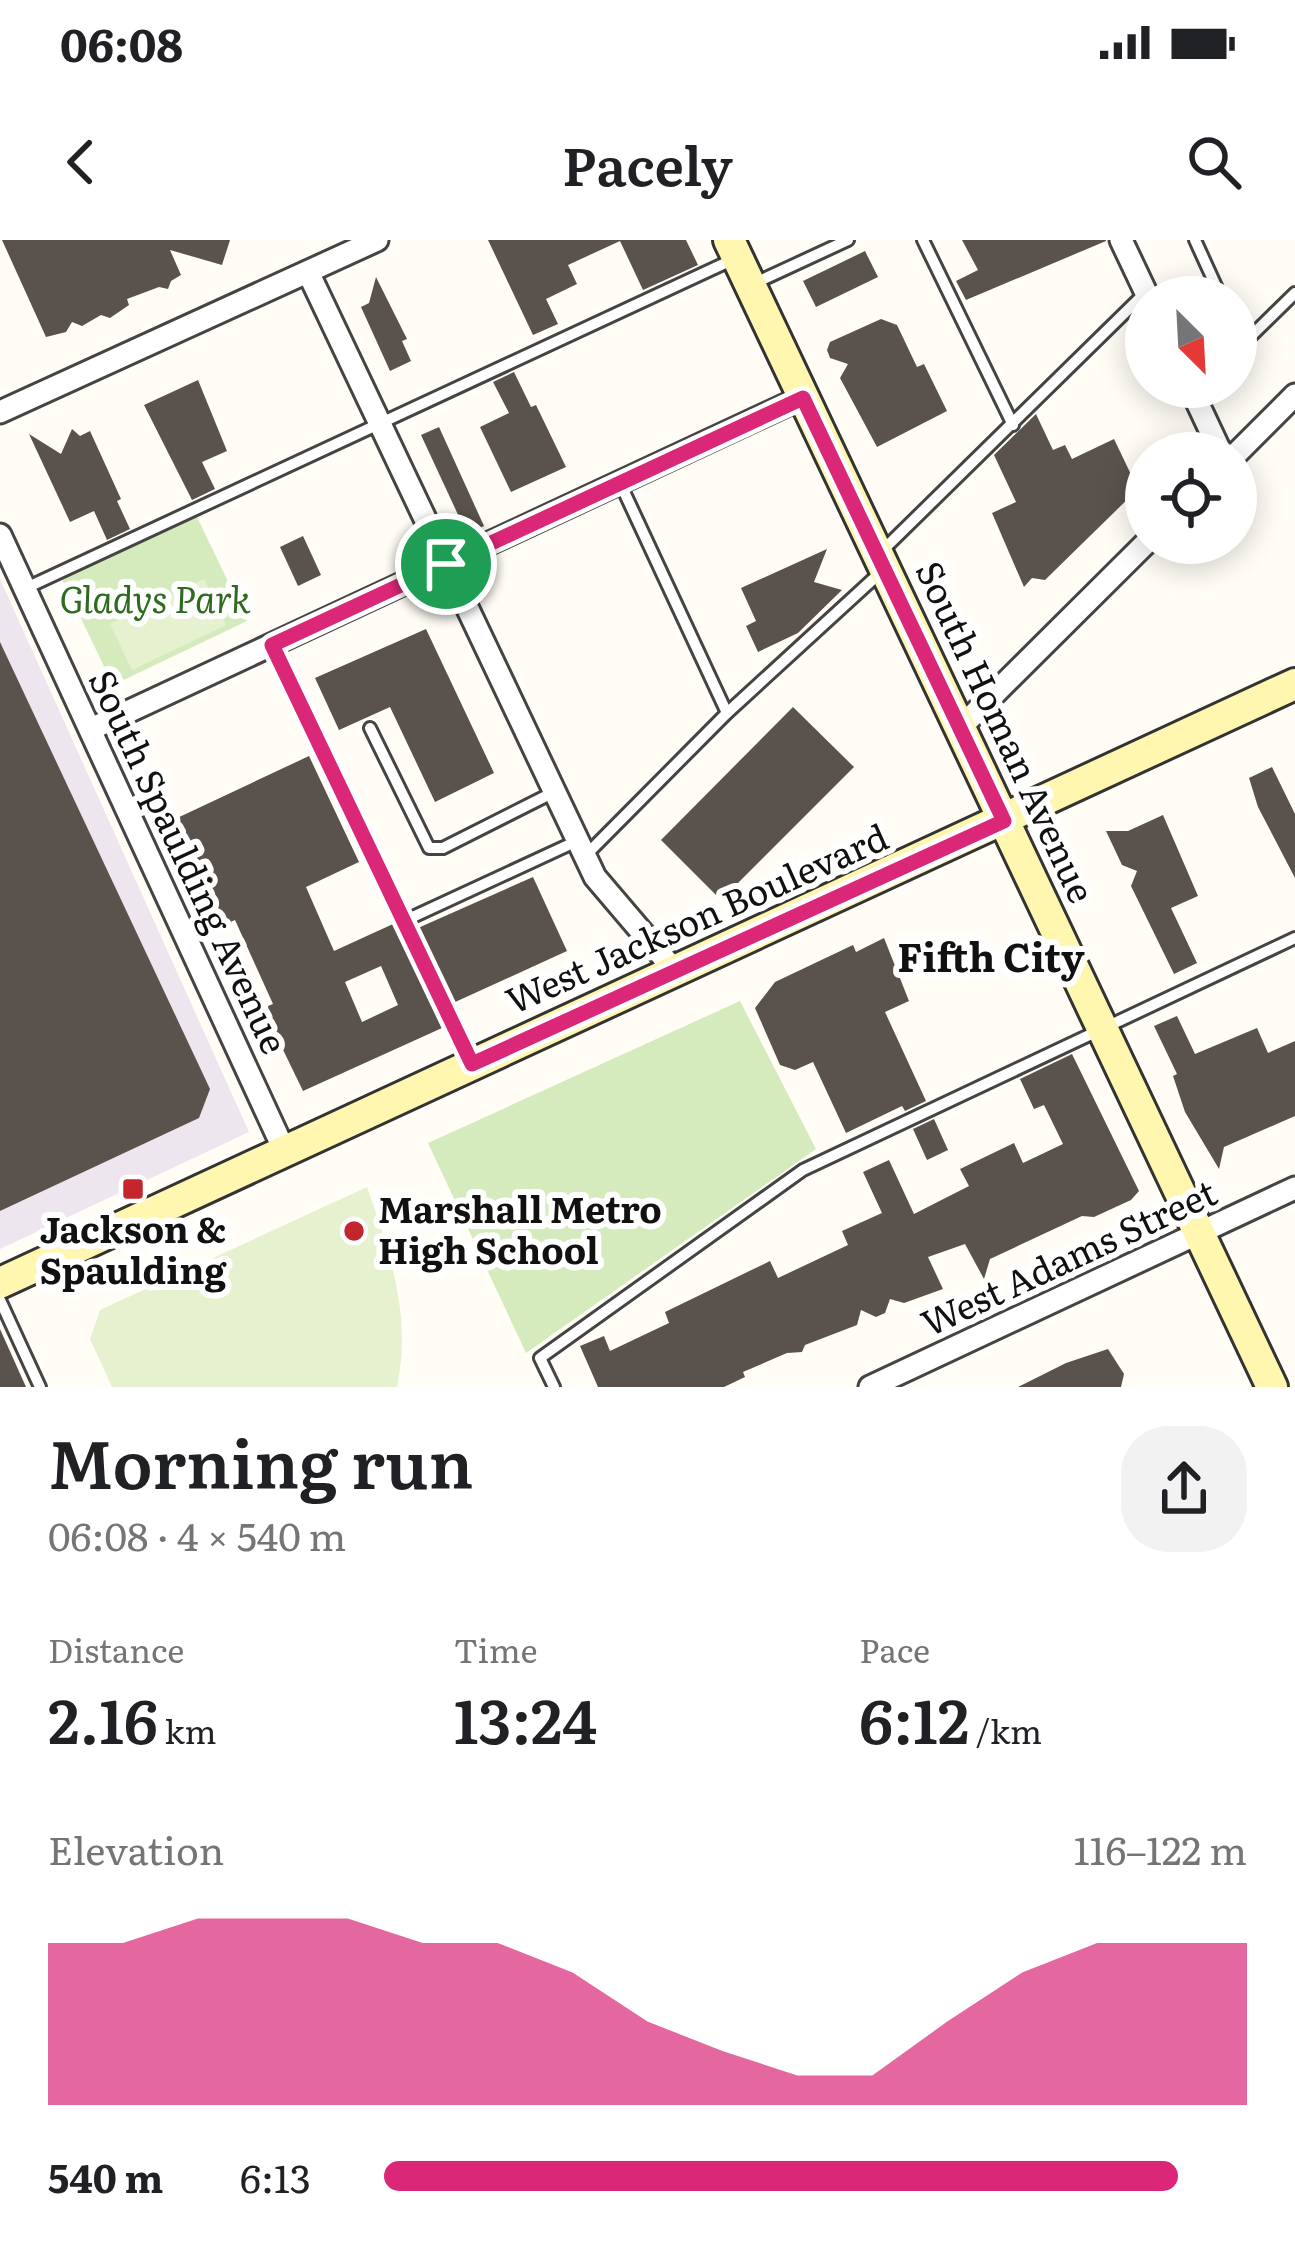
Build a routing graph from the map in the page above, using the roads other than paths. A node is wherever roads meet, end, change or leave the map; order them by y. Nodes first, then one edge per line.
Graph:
1 (376, 240) edge
2 (848, 240) edge
3 (923, 240) edge
4 (1121, 240) edge
5 (1195, 240) edge
6 (739, 261) edge
7 (308, 272) junction
8 (1138, 276) edge
9 (1211, 276) edge
10 (1295, 293) edge
11 (1125, 316) edge
12 (1257, 330) edge
13 (1295, 395) edge
14 (803, 398) junction
15 (0, 412) edge
16 (380, 424) junction
17 (1013, 425) junction
18 (1257, 433) edge
19 (620, 483) junction
20 (0, 535) edge
21 (881, 561) junction
22 (446, 564) junction
23 (1125, 564) edge
24 (26, 588) junction
25 (272, 645) junction
26 (1295, 684) edge
27 (727, 713) junction
28 (370, 728) dead end
29 (960, 728) junction
30 (92, 729) junction
31 (554, 792) junction
32 (1004, 821) junction
33 (581, 848) junction
34 (404, 921) junction
35 (1295, 938) edge
36 (675, 971) junction
37 (1102, 1029) junction
38 (472, 1064) junction
39 (285, 1152) junction
40 (1295, 1188) edge
41 (1199, 1233) junction
42 (0, 1283) edge
43 (0, 1300) edge
44 (40, 1387) edge
45 (554, 1387) edge
46 (870, 1387) edge
47 (1272, 1387) edge

1 - 7 street
2 - 6 lane
3 - 17 lane
4 - 8 street
5 - 9 lane
6 - 14 street, South Homan Avenue
6 - 16 lane
7 - 15 street
7 - 16 street
10 - 12 lane
11 - 17 lane
13 - 18 street
14 - 19 street
14 - 21 street, South Homan Avenue
16 - 22 street
16 - 24 lane
17 - 21 lane
19 - 22 street
19 - 27 lane
20 - 24 street, South Spaulding Avenue
21 - 27 lane
21 - 29 street, South Homan Avenue
22 - 25 street
22 - 31 street
23 - 29 street
24 - 30 street, South Spaulding Avenue
25 - 30 street
25 - 34 lane
26 - 32 street, West Jackson Boulevard
27 - 33 lane
28 - 31 lane
29 - 32 street, South Homan Avenue
30 - 39 street, South Spaulding Avenue
31 - 33 street
32 - 36 street, West Jackson Boulevard
32 - 37 street, South Homan Avenue
33 - 34 lane
33 - 36 street
34 - 38 lane
35 - 37 lane
36 - 38 street, West Jackson Boulevard
37 - 41 street, South Homan Avenue
37 - 45 lane
38 - 39 street, West Jackson Boulevard
39 - 42 street, West Jackson Boulevard
40 - 41 street, West Adams Street
41 - 46 street, West Adams Street
41 - 47 street, South Homan Avenue
43 - 44 lane

